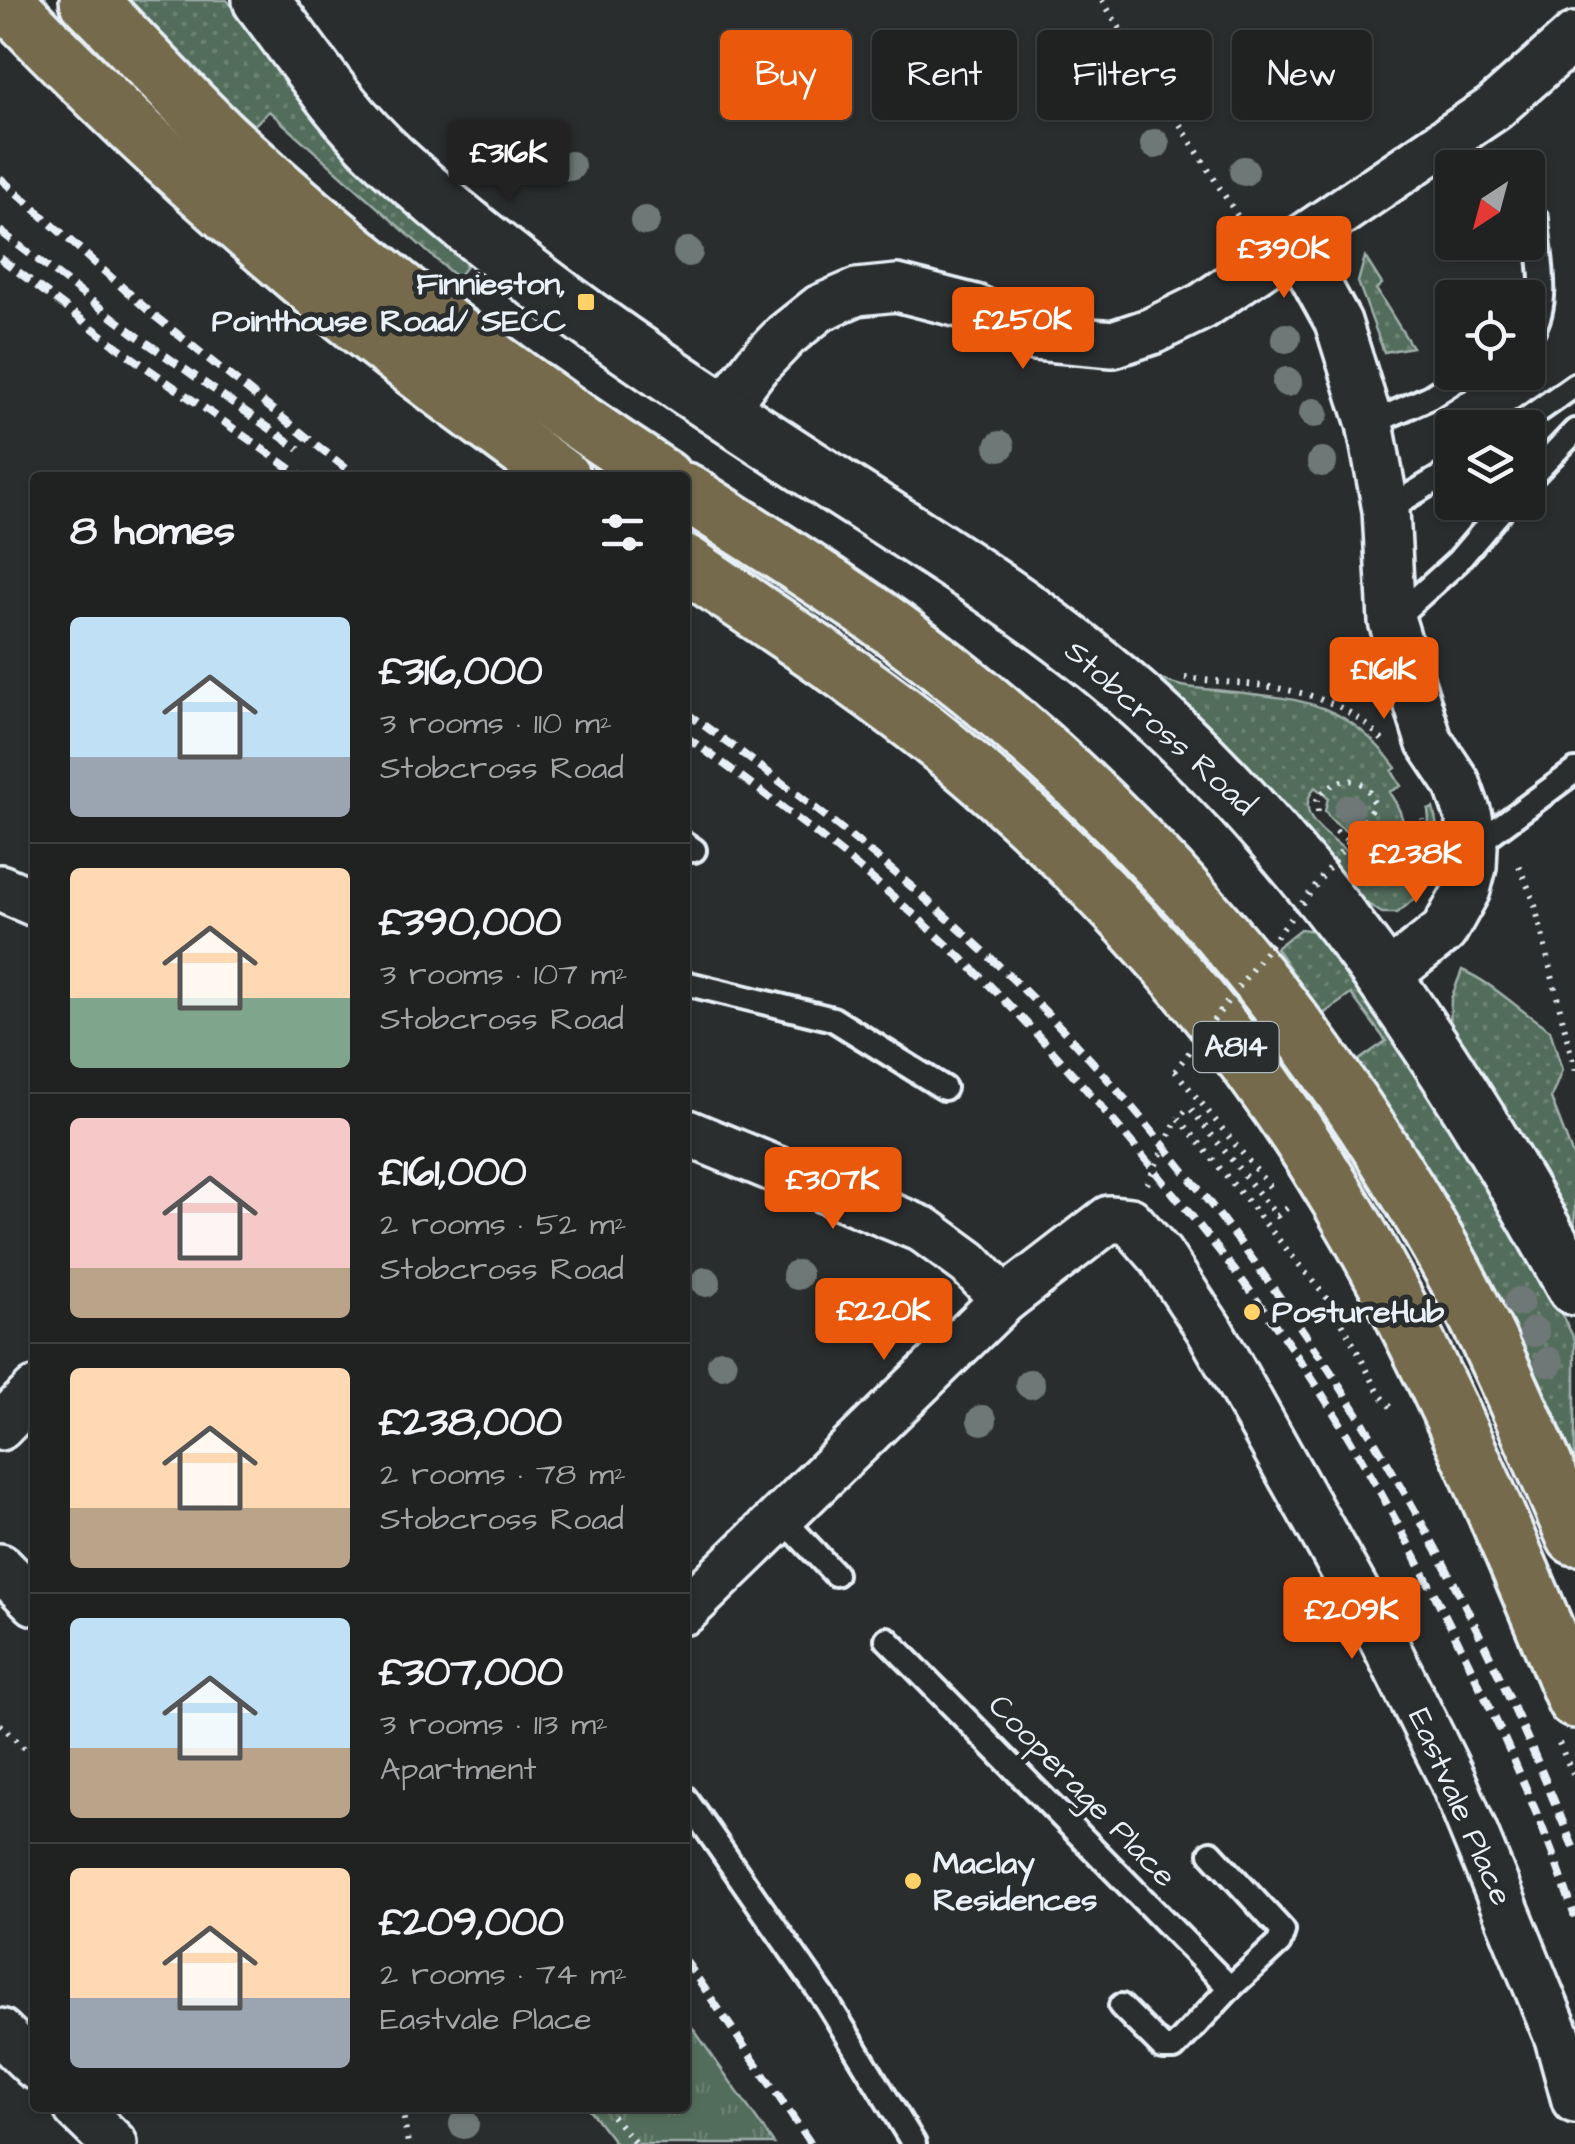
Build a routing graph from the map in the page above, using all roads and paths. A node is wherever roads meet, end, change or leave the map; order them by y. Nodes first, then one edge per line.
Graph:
1 (6, 0) edge
2 (88, 0) edge
3 (1102, 0) edge
4 (278, 6) edge
5 (1575, 36) edge
6 (1281, 254) junction
7 (1575, 385) edge
8 (1441, 390) edge
9 (1540, 410) edge
10 (722, 411) junction
11 (1370, 424) junction
12 (1575, 432) edge
13 (1545, 463) edge
14 (554, 472) edge
15 (655, 472) edge
16 (1435, 480) edge
17 (690, 495) edge
18 (1386, 510) junction
19 (1492, 520) edge
20 (690, 566) edge
21 (1392, 621) junction
22 (1177, 677) dead end
23 (1391, 750) dead end
24 (1575, 771) edge
25 (1458, 783) junction
26 (1474, 846) junction
27 (0, 888) edge
28 (30, 900) edge
29 (1386, 977) junction
30 (690, 985) edge
31 (1575, 1070) edge
32 (944, 1088) dead end
33 (1178, 1117) junction
34 (690, 1134) edge
35 (1130, 1221) junction
36 (1575, 1287) edge
37 (1004, 1300) junction
38 (30, 1397) edge
39 (1402, 1421) dead end
40 (0, 1426) edge
41 (780, 1516) junction
42 (1575, 1537) edge
43 (0, 1567) edge
44 (835, 1574) dead end
45 (30, 1597) edge
46 (690, 1606) edge
47 (887, 1639) dead end
48 (1563, 1713) edge
49 (0, 1724) edge
50 (30, 1754) edge
51 (1575, 1778) edge
52 (690, 1805) edge
53 (1211, 1853) dead end
54 (1230, 1988) junction
55 (1121, 2006) dead end
56 (0, 2032) edge
57 (30, 2061) edge
58 (1575, 2100) edge
59 (81, 2112) edge
60 (403, 2112) edge
61 (608, 2112) edge
62 (114, 2144) edge
63 (408, 2144) edge
64 (636, 2144) edge
65 (914, 2144) edge

1 - 14 main road
2 - 15 main road
3 - 6 path
4 - 10 street, Stobcross Road
5 - 6 street
6 - 10 street
6 - 11 street
7 - 9 lane
8 - 11 lane
10 - 29 street, Stobcross Road
11 - 18 street
12 - 13 lane
16 - 18 lane
17 - 42 main road, A814
18 - 21 street
19 - 21 lane
20 - 48 main road, A814
21 - 25 street
22 - 23 path
24 - 26 lane
25 - 26 street
25 - 33 path, bridge
26 - 29 street
26 - 31 path
27 - 28 street
29 - 36 street, Stobcross Road
30 - 32 lane
33 - 35 path
33 - 39 path
34 - 37 street
35 - 37 street
35 - 58 street, Eastvale Place
37 - 41 street
38 - 40 street
41 - 44 lane
41 - 46 street
43 - 45 street
47 - 54 lane, Cooperage Place
48 - 51 path
49 - 50 path
52 - 65 lane
53 - 54 lane, Cooperage Place
54 - 55 lane, Cooperage Place
56 - 57 street
59 - 62 street
60 - 63 path
61 - 64 path

